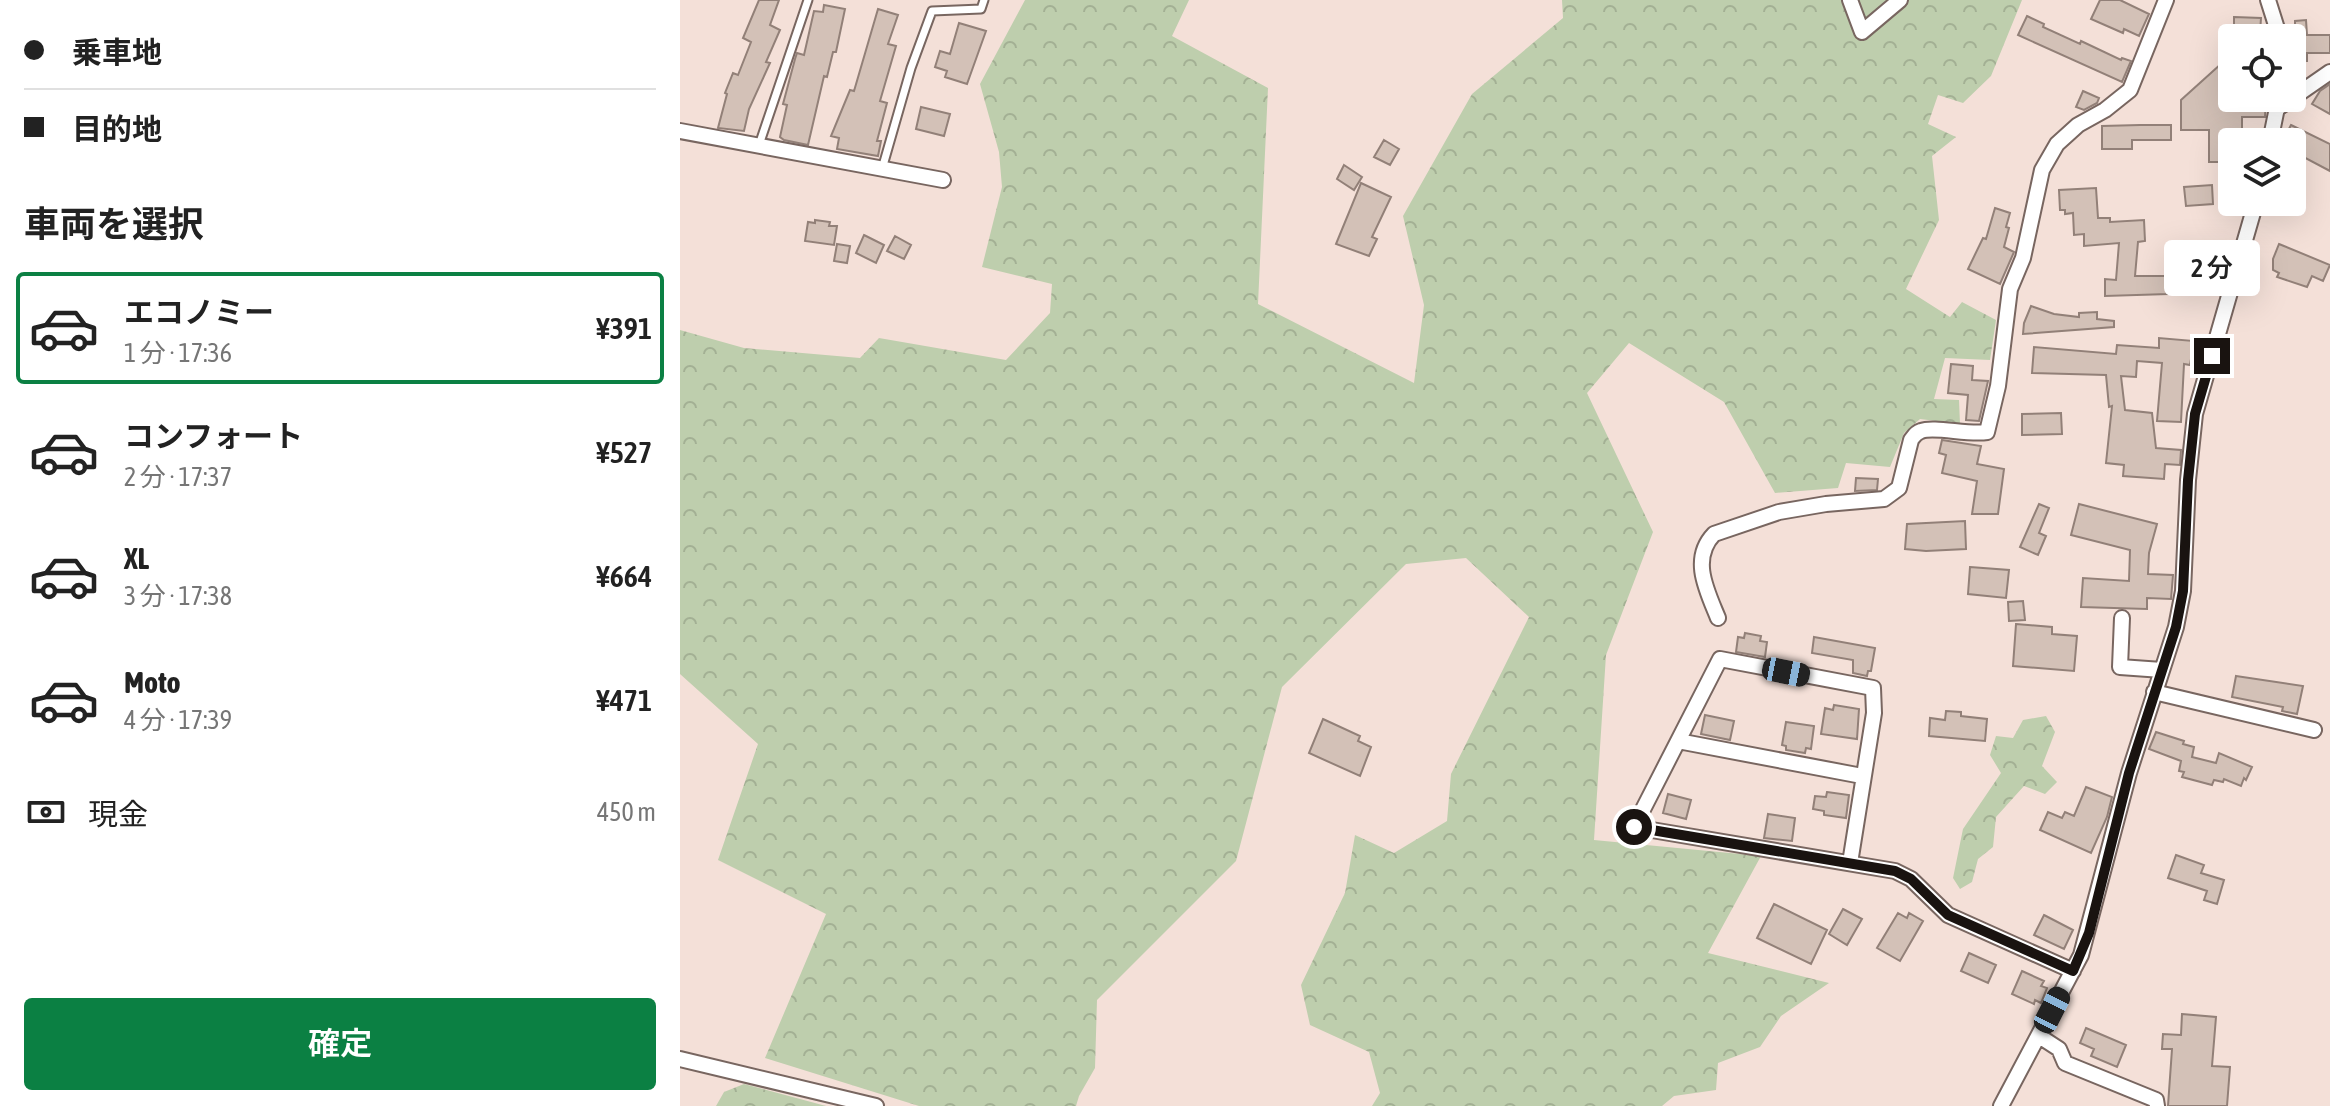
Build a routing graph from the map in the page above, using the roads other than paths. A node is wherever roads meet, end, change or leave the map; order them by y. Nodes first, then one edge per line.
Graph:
1 (808, 0) edge
2 (984, 0) edge
3 (1850, 0) edge
4 (1900, 0) edge
5 (2166, 0) edge
6 (2268, 0) edge
7 (2276, 24) edge
8 (2330, 72) edge
9 (2306, 86) edge
10 (680, 131) edge
11 (759, 145) junction
12 (882, 169) junction
13 (943, 180) dead end
14 (2252, 216) edge
15 (1718, 618) dead end
16 (2122, 618) dead end
17 (2162, 670) junction
18 (2154, 692) junction
19 (2314, 730) dead end
20 (1678, 741) junction
21 (1862, 776) junction
22 (1850, 863) junction
23 (2073, 971) junction
24 (2039, 1036) junction
25 (680, 1059) edge
26 (2006, 1102) edge
27 (876, 1106) edge
28 (2157, 1106) edge

1 - 11 lane
2 - 12 lane
3 - 4 street
5 - 15 street
6 - 7 street
8 - 9 street
10 - 11 street
11 - 12 street
12 - 13 street
14 - 17 street
16 - 17 street
17 - 18 street
18 - 19 street
18 - 23 street
20 - 21 street
20 - 21 street
20 - 22 street
21 - 22 street
22 - 23 street
23 - 24 street
24 - 26 street
24 - 28 street
25 - 27 street

